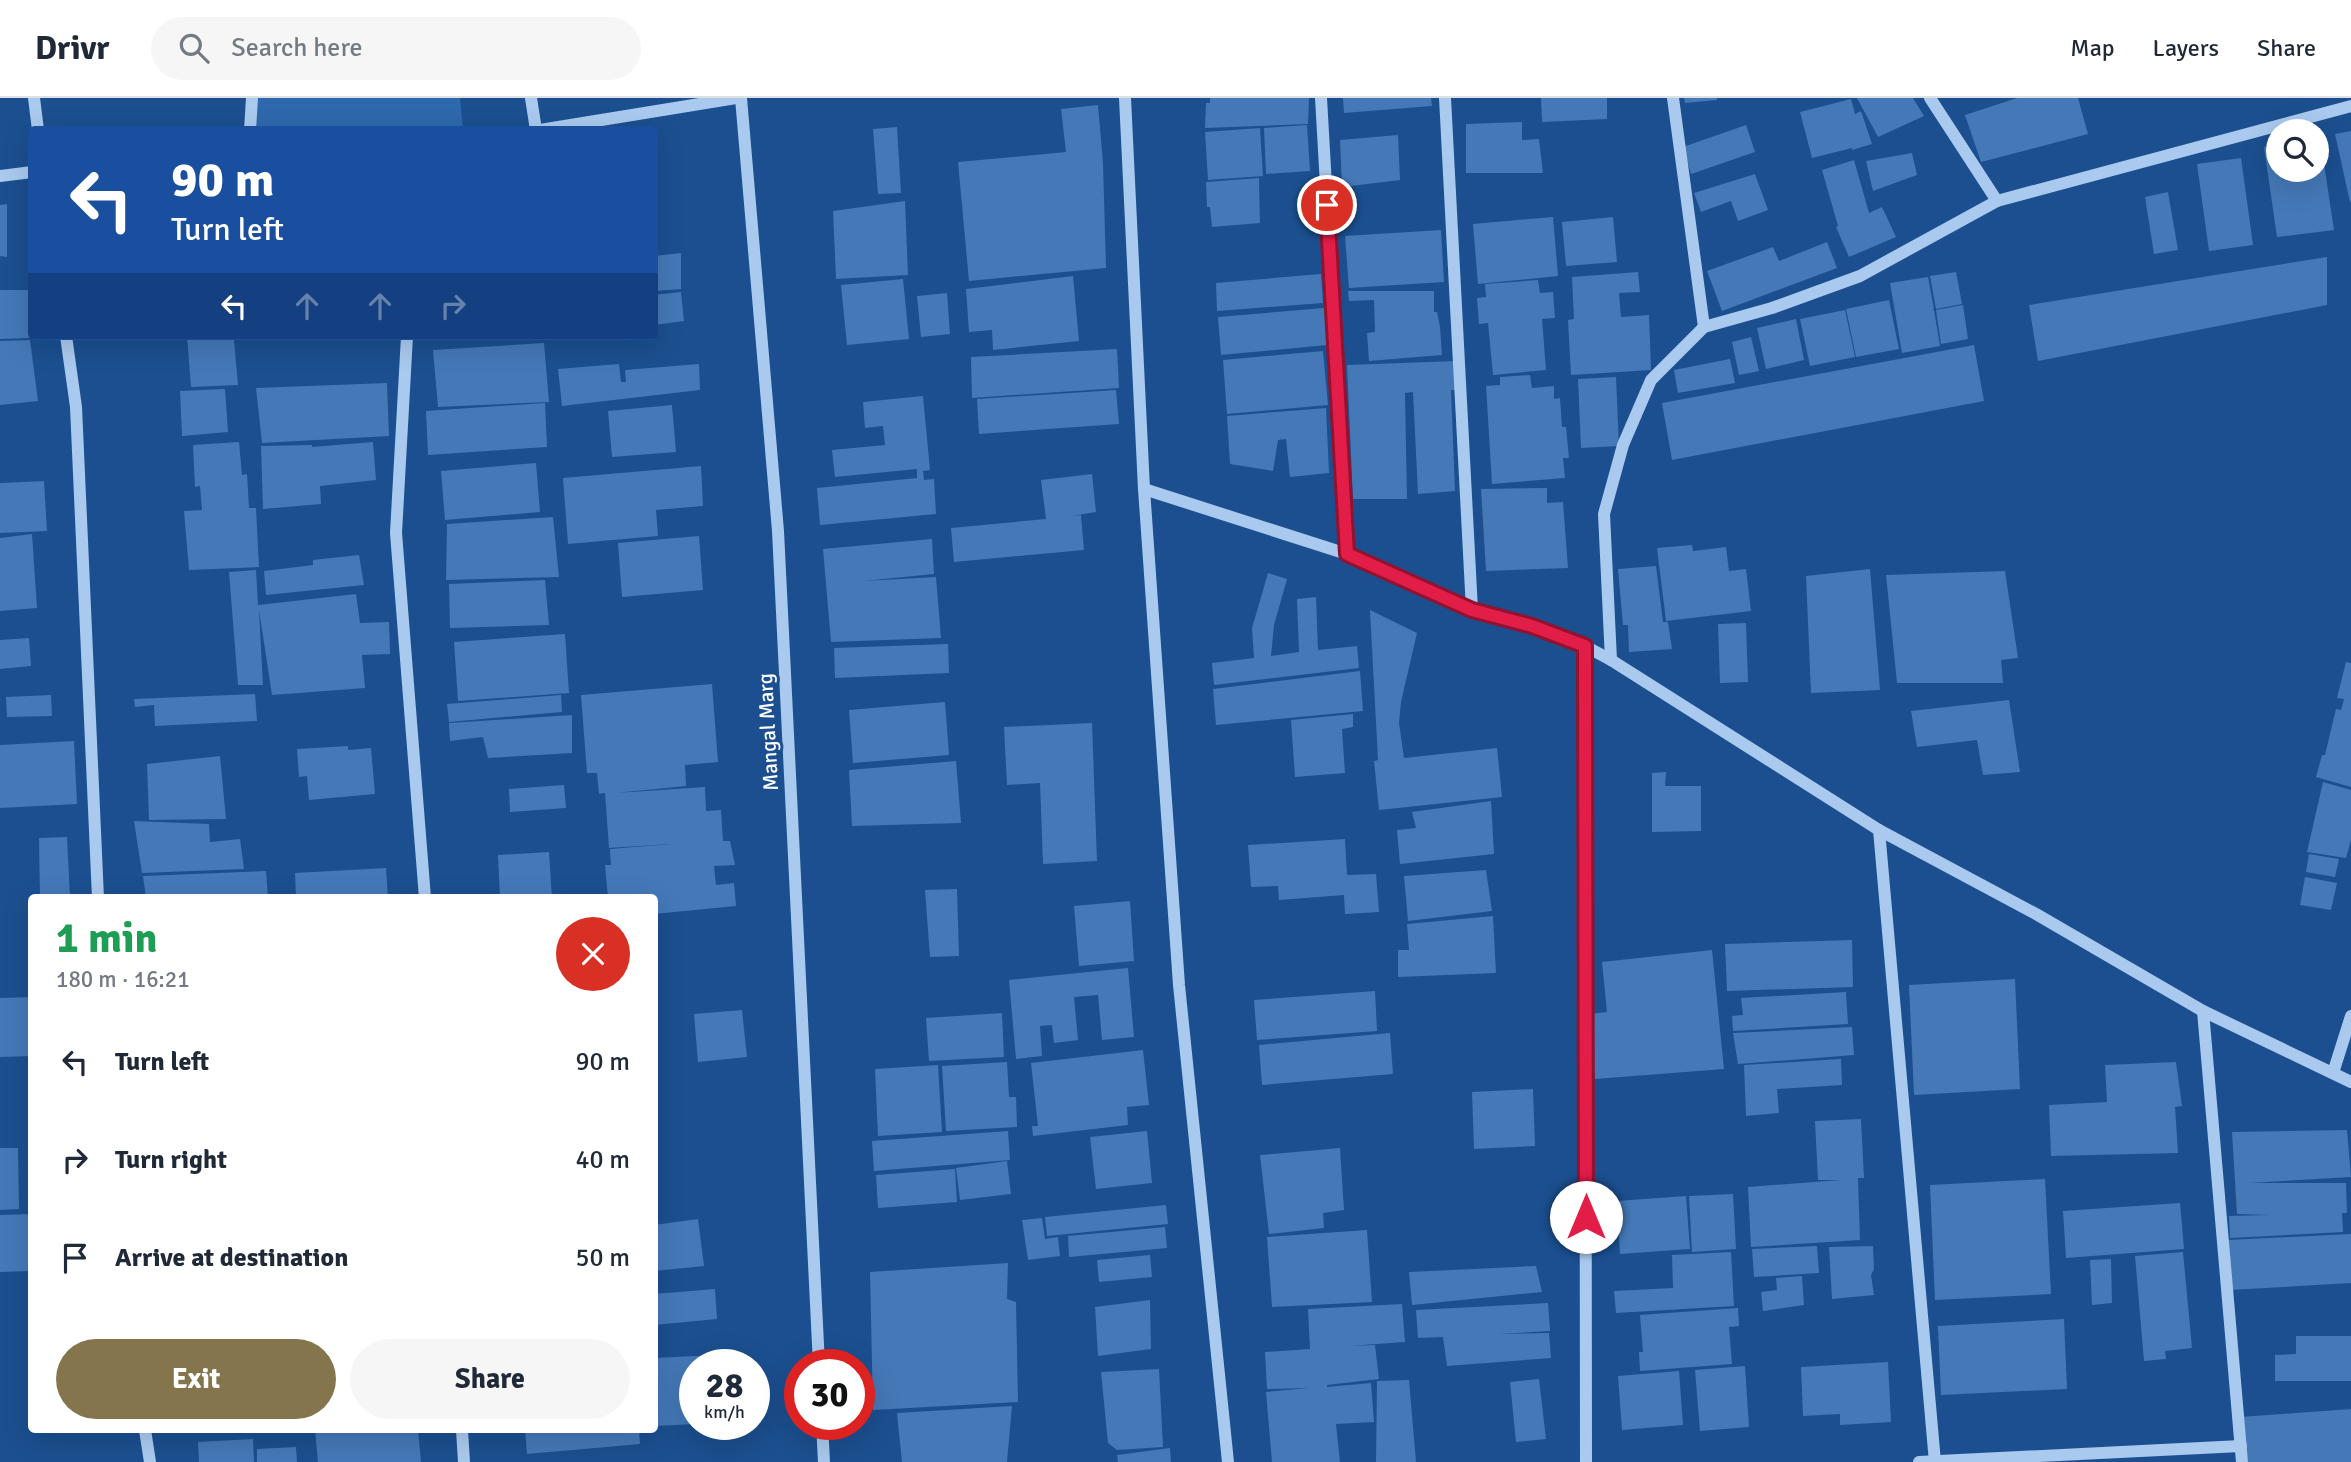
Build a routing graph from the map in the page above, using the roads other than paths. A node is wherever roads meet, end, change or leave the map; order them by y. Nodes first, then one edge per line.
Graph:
1 (34, 98) edge
2 (252, 98) edge
3 (531, 98) edge
4 (739, 98) edge
5 (1125, 98) edge
6 (1321, 98) edge
7 (1445, 98) edge
8 (1673, 98) edge
9 (1930, 98) edge
10 (2351, 106) edge
11 (38, 126) edge
12 (250, 126) edge
13 (537, 126) edge
14 (563, 126) edge
15 (28, 172) edge
16 (0, 176) edge
17 (1997, 201) junction
18 (1704, 327) junction
19 (67, 340) edge
20 (407, 340) edge
21 (1144, 489) junction
22 (1347, 554) junction
23 (1472, 610) junction
24 (1585, 646) junction
25 (1612, 660) junction
26 (1879, 830) junction
27 (98, 894) edge
28 (425, 894) edge
29 (2203, 1011) junction
30 (2351, 1016) edge
31 (2333, 1073) junction
32 (2351, 1082) edge
33 (819, 1349) edge
34 (145, 1433) edge
35 (462, 1433) edge
36 (823, 1440) edge
37 (2241, 1446) junction
38 (1935, 1461) edge
39 (150, 1462) edge
40 (464, 1462) edge
41 (824, 1462) edge
42 (1228, 1462) edge
43 (1586, 1462) edge
44 (1919, 1462) edge
45 (2242, 1462) edge

1 - 11 street
2 - 12 street
3 - 13 street
4 - 14 street
4 - 33 street, Mangal Marg
5 - 21 street
6 - 22 street
7 - 23 street
8 - 18 street
9 - 17 street
10 - 17 street
15 - 16 street
17 - 18 street
18 - 25 street
19 - 27 street
20 - 28 street
21 - 22 street
21 - 42 street
22 - 23 street
23 - 24 street
24 - 25 street
24 - 43 street
25 - 26 street
26 - 29 street
26 - 38 street
29 - 31 street
29 - 37 street
30 - 31 street
31 - 32 street
34 - 39 street
35 - 40 street
36 - 41 street
37 - 38 street
37 - 45 street
38 - 44 street

